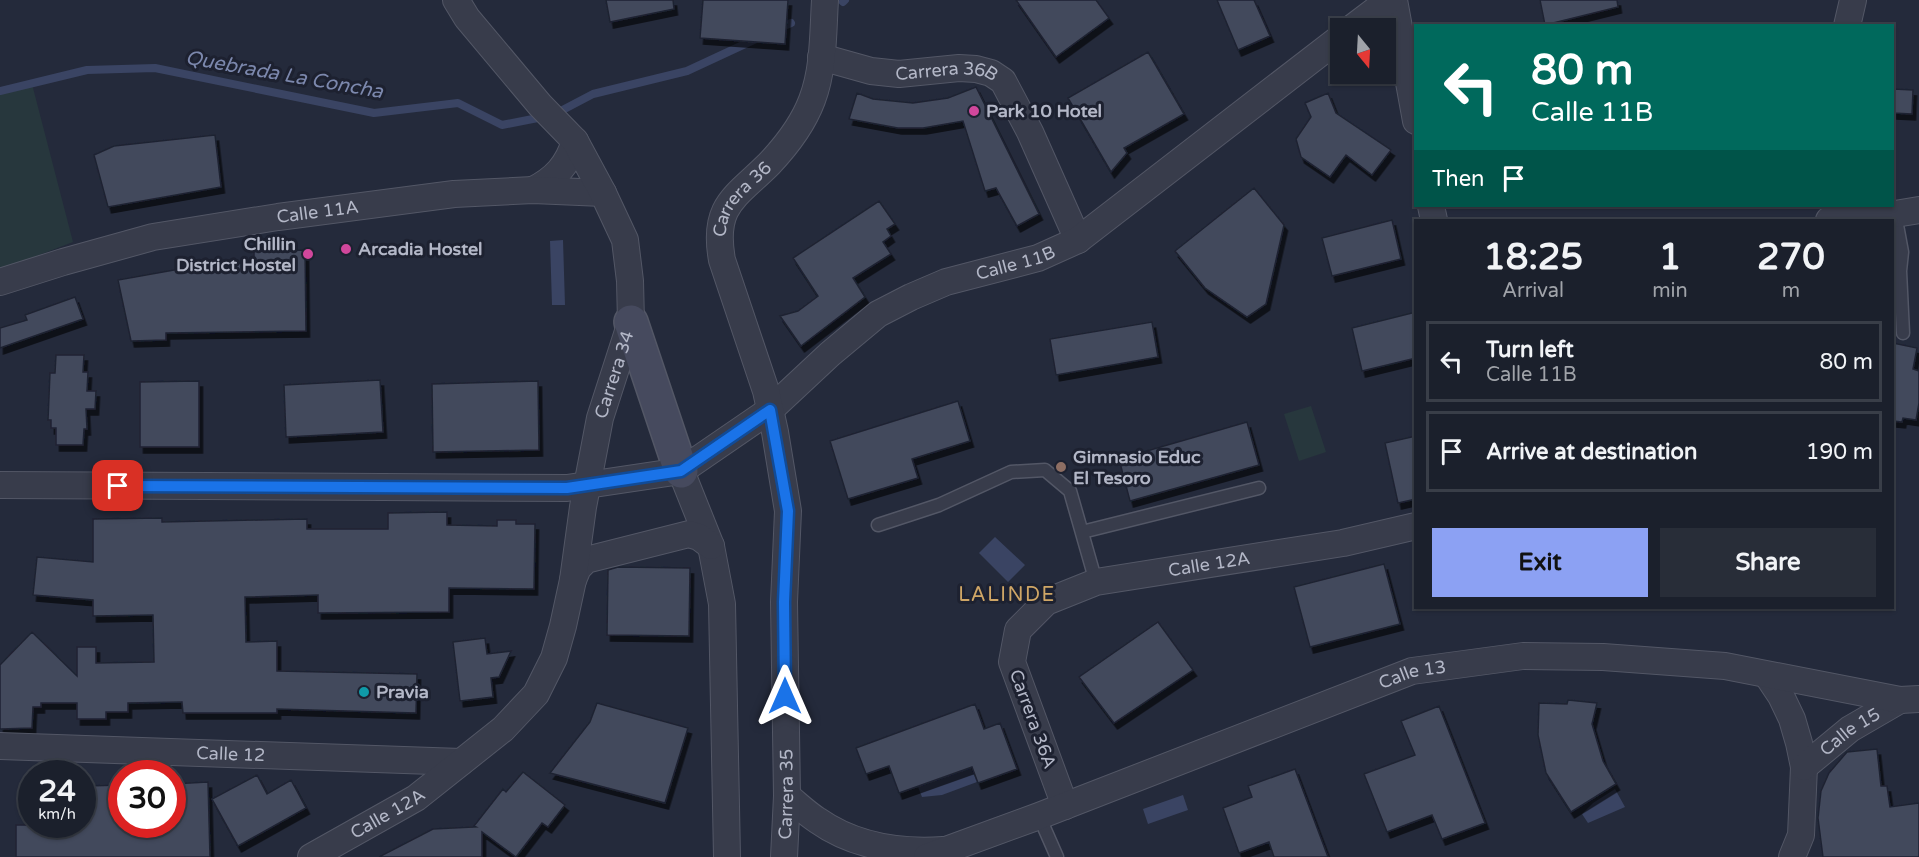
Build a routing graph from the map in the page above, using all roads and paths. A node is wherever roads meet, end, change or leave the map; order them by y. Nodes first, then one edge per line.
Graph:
1 (456, 0) edge
2 (825, 0) edge
3 (1389, 0) edge
4 (1394, 0) edge
5 (1853, 0) edge
6 (1365, 18) edge
7 (1847, 24) edge
8 (1330, 45) edge
9 (821, 57) junction
10 (1414, 110) edge
11 (568, 135) junction
12 (534, 190) junction
13 (603, 193) junction
14 (1913, 212) edge
15 (1840, 219) edge
16 (1078, 240) junction
17 (0, 282) edge
18 (631, 322) junction
19 (1903, 333) dead end
20 (770, 410) junction
21 (681, 471) junction
22 (0, 485) edge
23 (586, 486) junction
24 (1259, 488) dead end
25 (878, 525) dead end
26 (1414, 526) edge
27 (1082, 532) junction
28 (711, 546) junction
29 (573, 580) junction
30 (1096, 582) junction
31 (1018, 630) joint
32 (1767, 675) junction
33 (1910, 700) edge
34 (0, 746) edge
35 (461, 762) junction
36 (1804, 767) junction
37 (787, 796) junction
38 (1065, 806) junction
39 (1040, 816) junction
40 (952, 849) junction
41 (311, 857) edge
42 (727, 857) edge
43 (784, 857) edge
44 (927, 857) edge
45 (1056, 857) edge
46 (1792, 857) edge

1 - 11 street, Carrera 34
2 - 9 street, Carrera 36
3 - 6 street
4 - 10 street
5 - 7 street
8 - 16 street, Calle 11B
9 - 16 street, Carrera 36B
9 - 20 street, Carrera 36
11 - 12 street
11 - 13 street, Carrera 34
12 - 13 street, Calle 11A
12 - 17 street, Calle 11A
13 - 18 street, Carrera 34
14 - 15 street
14 - 19 lane
16 - 20 street, Calle 11B
18 - 21 street
18 - 23 street, Carrera 34
20 - 21 street, Calle 11B
20 - 37 street, Carrera 35
21 - 23 street, Calle 11B
21 - 28 street
22 - 23 street, Calle 11B
23 - 29 street, Carrera 34
24 - 27 lane
25 - 27 lane
26 - 30 street, Calle 12A
27 - 30 lane
28 - 29 street
28 - 42 street
29 - 35 street, Carrera 34
30 - 31 street, Calle 12A
31 - 38 street, Carrera 36A
32 - 33 street, Calle 13
32 - 36 street, Calle 15
32 - 38 street, Calle 13
33 - 36 street, Calle 15
34 - 35 street, Calle 12
35 - 41 street, Calle 12A
36 - 46 street, Calle 15
37 - 40 street, Calle 13
37 - 43 street, Carrera 35
38 - 39 street, Calle 13
39 - 40 street, Calle 13
39 - 45 lane
40 - 44 street, Calle 13

